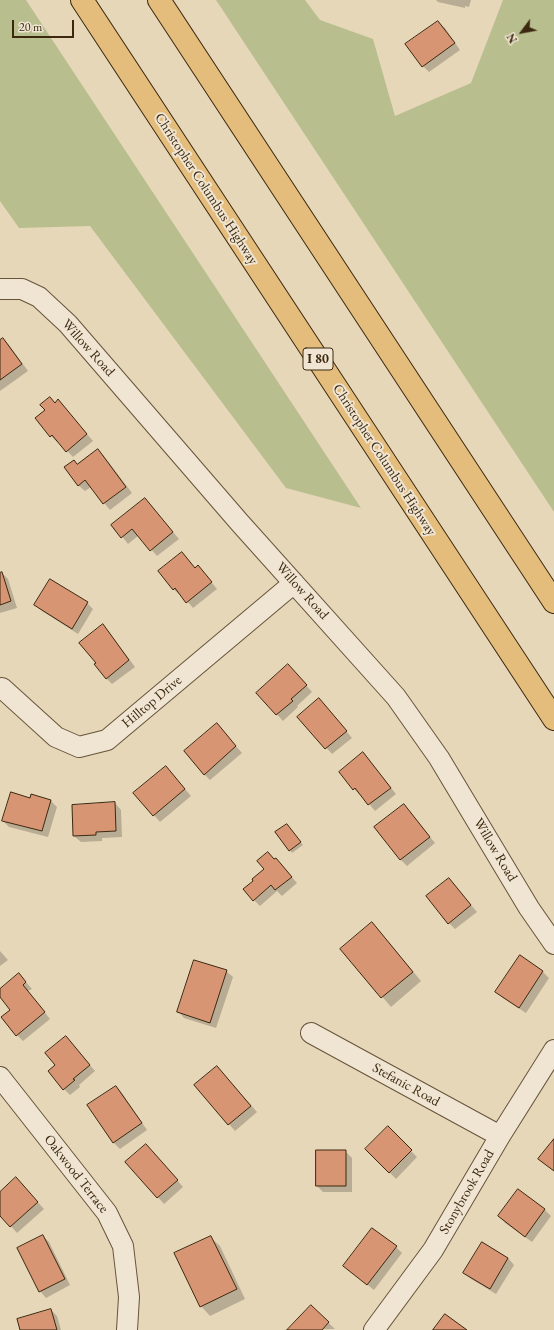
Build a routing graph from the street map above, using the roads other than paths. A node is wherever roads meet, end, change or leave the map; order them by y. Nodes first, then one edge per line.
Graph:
1 (82, 0) edge
2 (159, 0) edge
3 (0, 289) edge
4 (294, 583) junction
5 (554, 602) edge
6 (2, 688) dead end
7 (554, 719) edge
8 (554, 944) edge
9 (311, 1033) dead end
10 (554, 1050) edge
11 (0, 1077) edge
12 (500, 1136) junction
13 (127, 1330) edge
14 (374, 1330) edge

1 - 7 highway, Christopher Columbus Highway / I 80
2 - 5 highway
3 - 4 street, Willow Road
4 - 6 street, Hilltop Drive
4 - 8 street, Willow Road
9 - 12 street, Stefanic Road
10 - 12 street, Stonybrook Road
11 - 13 street, Oakwood Terrace
12 - 14 street, Stonybrook Road

